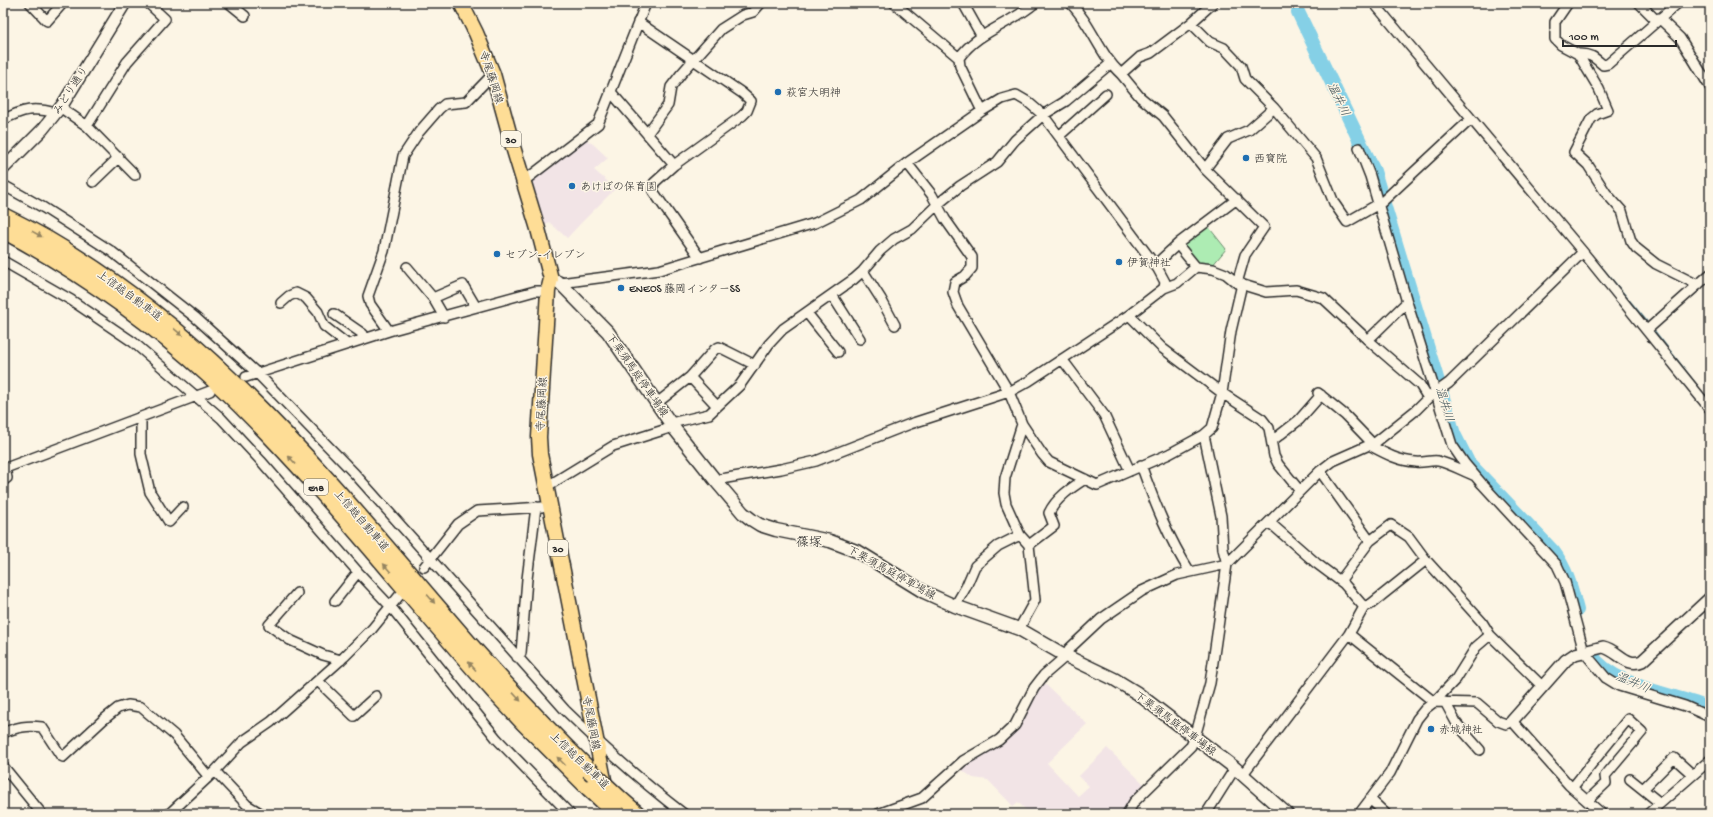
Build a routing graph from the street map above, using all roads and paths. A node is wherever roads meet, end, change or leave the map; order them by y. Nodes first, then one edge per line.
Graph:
1 (30, 3) edge
2 (62, 3) edge
3 (124, 3) edge
4 (148, 3) edge
5 (229, 3) edge
6 (461, 3) edge
7 (646, 3) edge
8 (761, 3) edge
9 (894, 3) edge
10 (963, 3) edge
11 (1035, 3) edge
12 (1070, 3) edge
13 (1213, 3) edge
14 (1374, 3) edge
15 (1568, 3) edge
16 (1639, 3) edge
17 (1678, 3) edge
18 (245, 16) dead end
19 (1658, 19) junction
20 (638, 22) junction
21 (1191, 23) junction
22 (981, 36) junction
23 (1578, 54) junction
24 (959, 58) junction
25 (694, 60) junction
26 (1110, 64) junction
27 (493, 74) junction
28 (1120, 74) junction
29 (1709, 83) edge
30 (610, 91) junction
31 (1106, 94) dead end
32 (1274, 108) junction
33 (58, 110) junction
34 (982, 110) junction
35 (1043, 115) junction
36 (1471, 119) junction
37 (3, 120) edge
38 (87, 126) junction
39 (647, 134) junction
40 (1059, 136) junction
41 (1359, 148) dead end
42 (119, 157) junction
43 (907, 163) junction
44 (674, 165) junction
45 (3, 169) edge
46 (1205, 169) junction
47 (136, 175) dead end
48 (524, 181) junction
49 (93, 182) dead end
50 (3, 185) edge
51 (1237, 198) junction
52 (938, 204) junction
53 (1378, 205) junction
54 (3, 216) edge
55 (3, 230) edge
56 (1178, 245) junction
57 (1583, 252) junction
58 (700, 258) junction
59 (3, 261) edge
60 (1155, 265) junction
61 (407, 267) dead end
62 (1196, 267) junction
63 (863, 271) junction
64 (1710, 274) edge
65 (1239, 283) junction
66 (553, 284) junction
67 (1698, 285) junction
68 (1164, 288) junction
69 (832, 294) junction
70 (433, 298) junction
71 (1407, 302) junction
72 (281, 303) dead end
73 (476, 307) junction
74 (334, 314) dead end
75 (807, 314) junction
76 (1129, 315) junction
77 (444, 317) junction
78 (895, 325) dead end
79 (1647, 330) junction
80 (389, 332) junction
81 (860, 338) dead end
82 (361, 340) junction
83 (1368, 340) junction
84 (347, 344) junction
85 (838, 352) dead end
86 (1062, 359) junction
87 (755, 365) junction
88 (258, 374) junction
89 (246, 377) dead end
90 (690, 377) junction
91 (210, 391) dead end
92 (1009, 392) junction
93 (1222, 393) junction
94 (1436, 393) junction
95 (196, 397) junction
96 (657, 403) junction
97 (717, 406) junction
98 (1710, 409) edge
99 (141, 417) junction
100 (1022, 424) junction
101 (672, 425) junction
102 (1204, 435) junction
103 (1272, 441) junction
104 (1370, 444) junction
105 (1141, 465) junction
106 (4, 469) edge
107 (1130, 471) junction
108 (1320, 471) junction
109 (1476, 477) junction
110 (1085, 479) junction
111 (715, 480) junction
112 (3, 481) edge
113 (546, 487) junction
114 (1300, 491) junction
115 (183, 507) dead end
116 (543, 507) junction
117 (1269, 522) junction
118 (1020, 535) junction
119 (1370, 541) junction
120 (1029, 545) junction
121 (1426, 560) junction
122 (427, 563) junction
123 (1226, 564) junction
124 (358, 572) junction
125 (1190, 572) junction
126 (1340, 581) junction
127 (297, 593) dead end
128 (399, 596) dead end
129 (1710, 598) edge
130 (335, 601) dead end
131 (955, 606) junction
132 (390, 607) junction
133 (1364, 607) junction
134 (1019, 628) junction
135 (1349, 634) junction
136 (1490, 635) junction
137 (1589, 650) junction
138 (1066, 656) junction
139 (517, 657) junction
140 (341, 660) junction
141 (318, 681) junction
142 (1542, 686) junction
143 (376, 696) dead end
144 (1434, 702) junction
145 (1446, 702) junction
146 (1710, 717) edge
147 (1512, 721) junction
148 (3, 732) edge
149 (1195, 737) junction
150 (596, 740) junction
151 (1480, 750) dead end
152 (1709, 763) edge
153 (3, 766) edge
154 (1239, 771) junction
155 (212, 773) junction
156 (1693, 774) junction
157 (1630, 779) dead end
158 (1572, 788) junction
159 (1643, 788) junction
160 (1370, 799) junction
161 (1587, 801) junction
162 (1660, 803) junction
163 (619, 807) edge
164 (42, 814) edge
165 (169, 814) edge
166 (262, 814) edge
167 (570, 814) edge
168 (610, 814) edge
169 (637, 814) edge
170 (684, 814) edge
171 (878, 814) edge
172 (1127, 814) edge
173 (1206, 814) edge
174 (1287, 814) edge
175 (1358, 814) edge
176 (1386, 814) edge
177 (1602, 814) edge
178 (1648, 814) edge

1 - 2 street
3 - 33 street, みどり通り
4 - 38 street
5 - 18 street
6 - 27 main road, 寺尾藤岡線 / 30
7 - 20 street
8 - 25 street
9 - 24 street
10 - 22 street
11 - 22 street
12 - 26 street
13 - 21 street
14 - 36 street
15 - 23 street
16 - 19 street
17 - 19 street
19 - 23 street
19 - 29 street
20 - 25 street
20 - 30 street
21 - 28 street
21 - 32 street
22 - 24 street
23 - 67 street
24 - 34 street
25 - 39 street
25 - 44 street
26 - 28 street
26 - 35 street
27 - 48 main road, 寺尾藤岡線 / 30
27 - 80 street
28 - 46 street
30 - 39 street
30 - 48 street
31 - 40 street
32 - 46 street
32 - 53 street
33 - 37 street
33 - 38 street
33 - 45 street, みどり通り
34 - 35 street
34 - 43 street
35 - 40 street
35 - 52 street
36 - 53 street
36 - 57 street
38 - 42 street
39 - 44 street
40 - 60 street
41 - 53 street
42 - 47 street
42 - 49 street
43 - 52 street
43 - 58 street
44 - 58 street
46 - 51 street
48 - 66 main road, 寺尾藤岡線 / 30
50 - 88 street
51 - 56 street
51 - 65 street
52 - 63 street
52 - 92 street
53 - 71 street
54 -> 163 highway, 上信越自動車道 / E18, bridge
163 -> 55 highway, 上信越自動車道 / E18, bridge
56 - 60 street
56 - 62 street
57 - 79 street
57 - 94 street
58 - 66 street
59 - 95 street
60 - 68 street
61 - 70 street
62 - 65 street
62 - 68 street
63 - 69 street
63 - 78 street
64 - 67 street
65 - 83 street
65 - 93 street
66 - 73 street
66 - 96 main road, 下栗須馬庭停車場線
66 - 113 main road, 寺尾藤岡線 / 30
67 - 79 street
68 - 76 street
69 - 75 street
69 - 81 street
70 - 73 street
70 - 77 street
71 - 83 street
71 - 94 street
72 - 84 street
73 - 77 street
74 - 82 street
75 - 85 street
75 - 87 street
76 - 86 street
76 - 93 street
77 - 80 street
79 - 98 street
80 - 82 street
82 - 84 street
83 - 94 street
84 - 88 street
86 - 92 street
86 - 107 street
87 - 90 street
87 - 97 street
88 - 89 street
88 - 122 street
90 - 96 street
90 - 97 street
91 - 95 street
92 - 100 street
92 - 111 street
93 - 102 street
93 - 103 street
94 - 104 street
94 - 109 street
95 - 99 street
95 - 124 street
96 - 101 main road, 下栗須馬庭停車場線
97 - 101 street
99 - 106 street
99 - 115 street
100 - 110 street
100 - 118 street
101 - 111 main road, 下栗須馬庭停車場線
101 - 113 street
102 - 105 street
102 - 123 street
103 - 104 street
103 - 114 street
104 - 108 street
104 - 109 street
105 - 107 street
105 - 125 street
106 - 112 street
107 - 110 street
108 - 114 street
108 - 119 street
109 - 137 street
110 - 120 street
111 - 131 main road, 下栗須馬庭停車場線
113 - 116 main road, 寺尾藤岡線 / 30
114 - 117 street
116 - 122 street
116 - 139 street
116 - 150 main road, 寺尾藤岡線 / 30
117 - 123 street
117 - 126 street
118 - 120 street
118 - 131 street
119 - 121 street
119 - 126 street
120 - 134 street
121 - 133 street
121 - 136 street
122 - 139 street
123 - 125 street
123 - 149 street
124 - 130 street
124 - 132 street
125 - 138 street
126 - 133 street
127 - 140 street
128 - 132 street
129 - 137 street
131 - 134 main road, 下栗須馬庭停車場線
132 - 140 street
132 - 167 street
133 - 135 street
134 - 138 main road, 下栗須馬庭停車場線
135 - 144 street
135 - 154 street
136 - 142 street
136 - 144 street
137 - 142 street
137 - 146 street
138 - 149 main road, 下栗須馬庭停車場線
138 - 171 street
139 - 150 street
140 - 141 street
141 - 143 street
141 - 155 street
142 - 147 street
144 - 145 street
144 - 160 street
145 - 147 street
145 - 151 street
147 - 158 street
148 - 155 street
149 - 154 main road, 下栗須馬庭停車場線
149 - 172 street
150 - 168 main road, 寺尾藤岡線 / 30
150 - 170 street
152 - 156 street
153 - 164 street
154 - 173 street
154 - 174 main road, 下栗須馬庭停車場線
155 - 165 street
155 - 166 street
156 - 159 street
156 - 162 street
157 - 159 street
158 - 161 street
158 - 161 street
159 - 162 street
160 - 175 street
160 - 176 street
161 - 177 street
162 - 178 street
163 - 169 highway, 上信越自動車道 / E18

